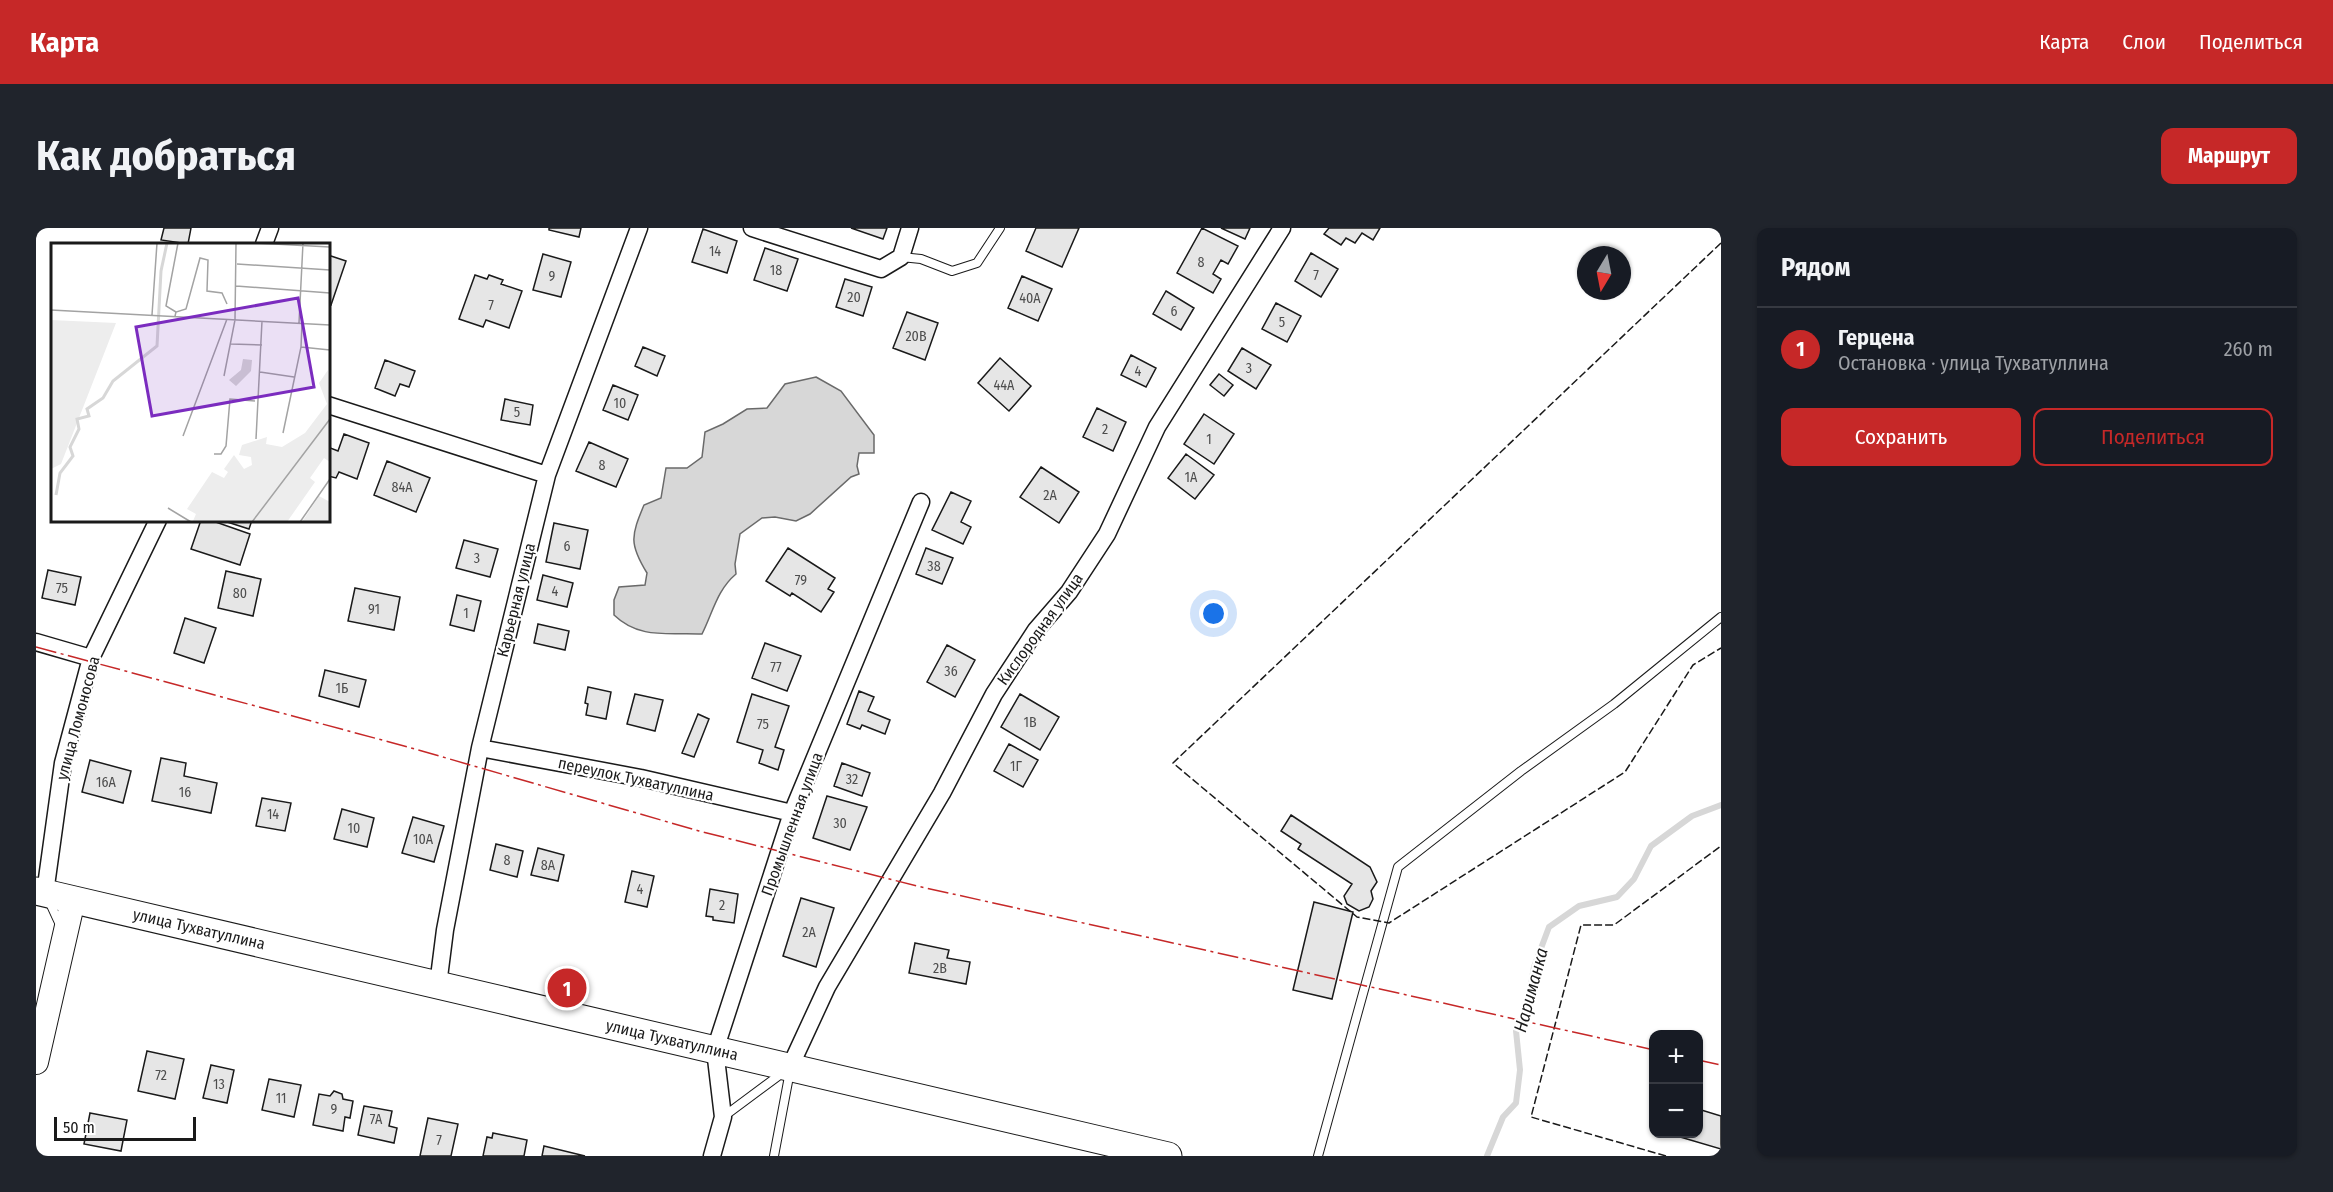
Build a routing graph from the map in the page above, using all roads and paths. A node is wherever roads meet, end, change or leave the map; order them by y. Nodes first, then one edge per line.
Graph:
1 (270, 228) edge
2 (639, 228) edge
3 (752, 228) edge
4 (910, 228) edge
5 (1000, 228) edge
6 (1282, 228) edge
7 (264, 243) edge
8 (901, 257) junction
9 (330, 406) edge
10 (547, 475) junction
11 (921, 502) dead end
12 (157, 522) edge
13 (1721, 617) edge
14 (36, 642) edge
15 (91, 658) junction
16 (480, 748) junction
17 (792, 813) junction
18 (40, 892) edge
19 (73, 900) junction
20 (64, 936) junction
21 (438, 985) junction
22 (715, 1050) junction
23 (36, 1062) edge
24 (790, 1067) junction
25 (723, 1117) junction
26 (712, 1156) edge
27 (774, 1156) edge
28 (1168, 1156) edge
29 (1318, 1156) edge

1 - 7 street
2 - 10 street, Карьерная улица
3 - 8 street
4 - 8 street
5 - 8 lane
6 - 24 street, Кислородная улица
9 - 10 street
10 - 16 street, Карьерная улица
11 - 17 street, Промышленная улица
12 - 15 street, улица Ломоносова
13 - 29 lane
14 - 15 street
15 - 18 street, улица Ломоносова
16 - 17 street, переулок Тухватуллина
16 - 21 street, Карьерная улица
17 - 22 street, Промышленная улица
18 - 19 main road, улица Тухватуллина
18 - 20 lane
19 - 20 street
19 - 21 main road, улица Тухватуллина
20 - 23 street
21 - 22 main road, улица Тухватуллина
22 - 24 main road, улица Тухватуллина
22 - 25 street, Промышленная улица
24 - 25 lane
24 - 27 lane
24 - 28 main road, улица Тухватуллина
25 - 26 street, Промышленная улица

